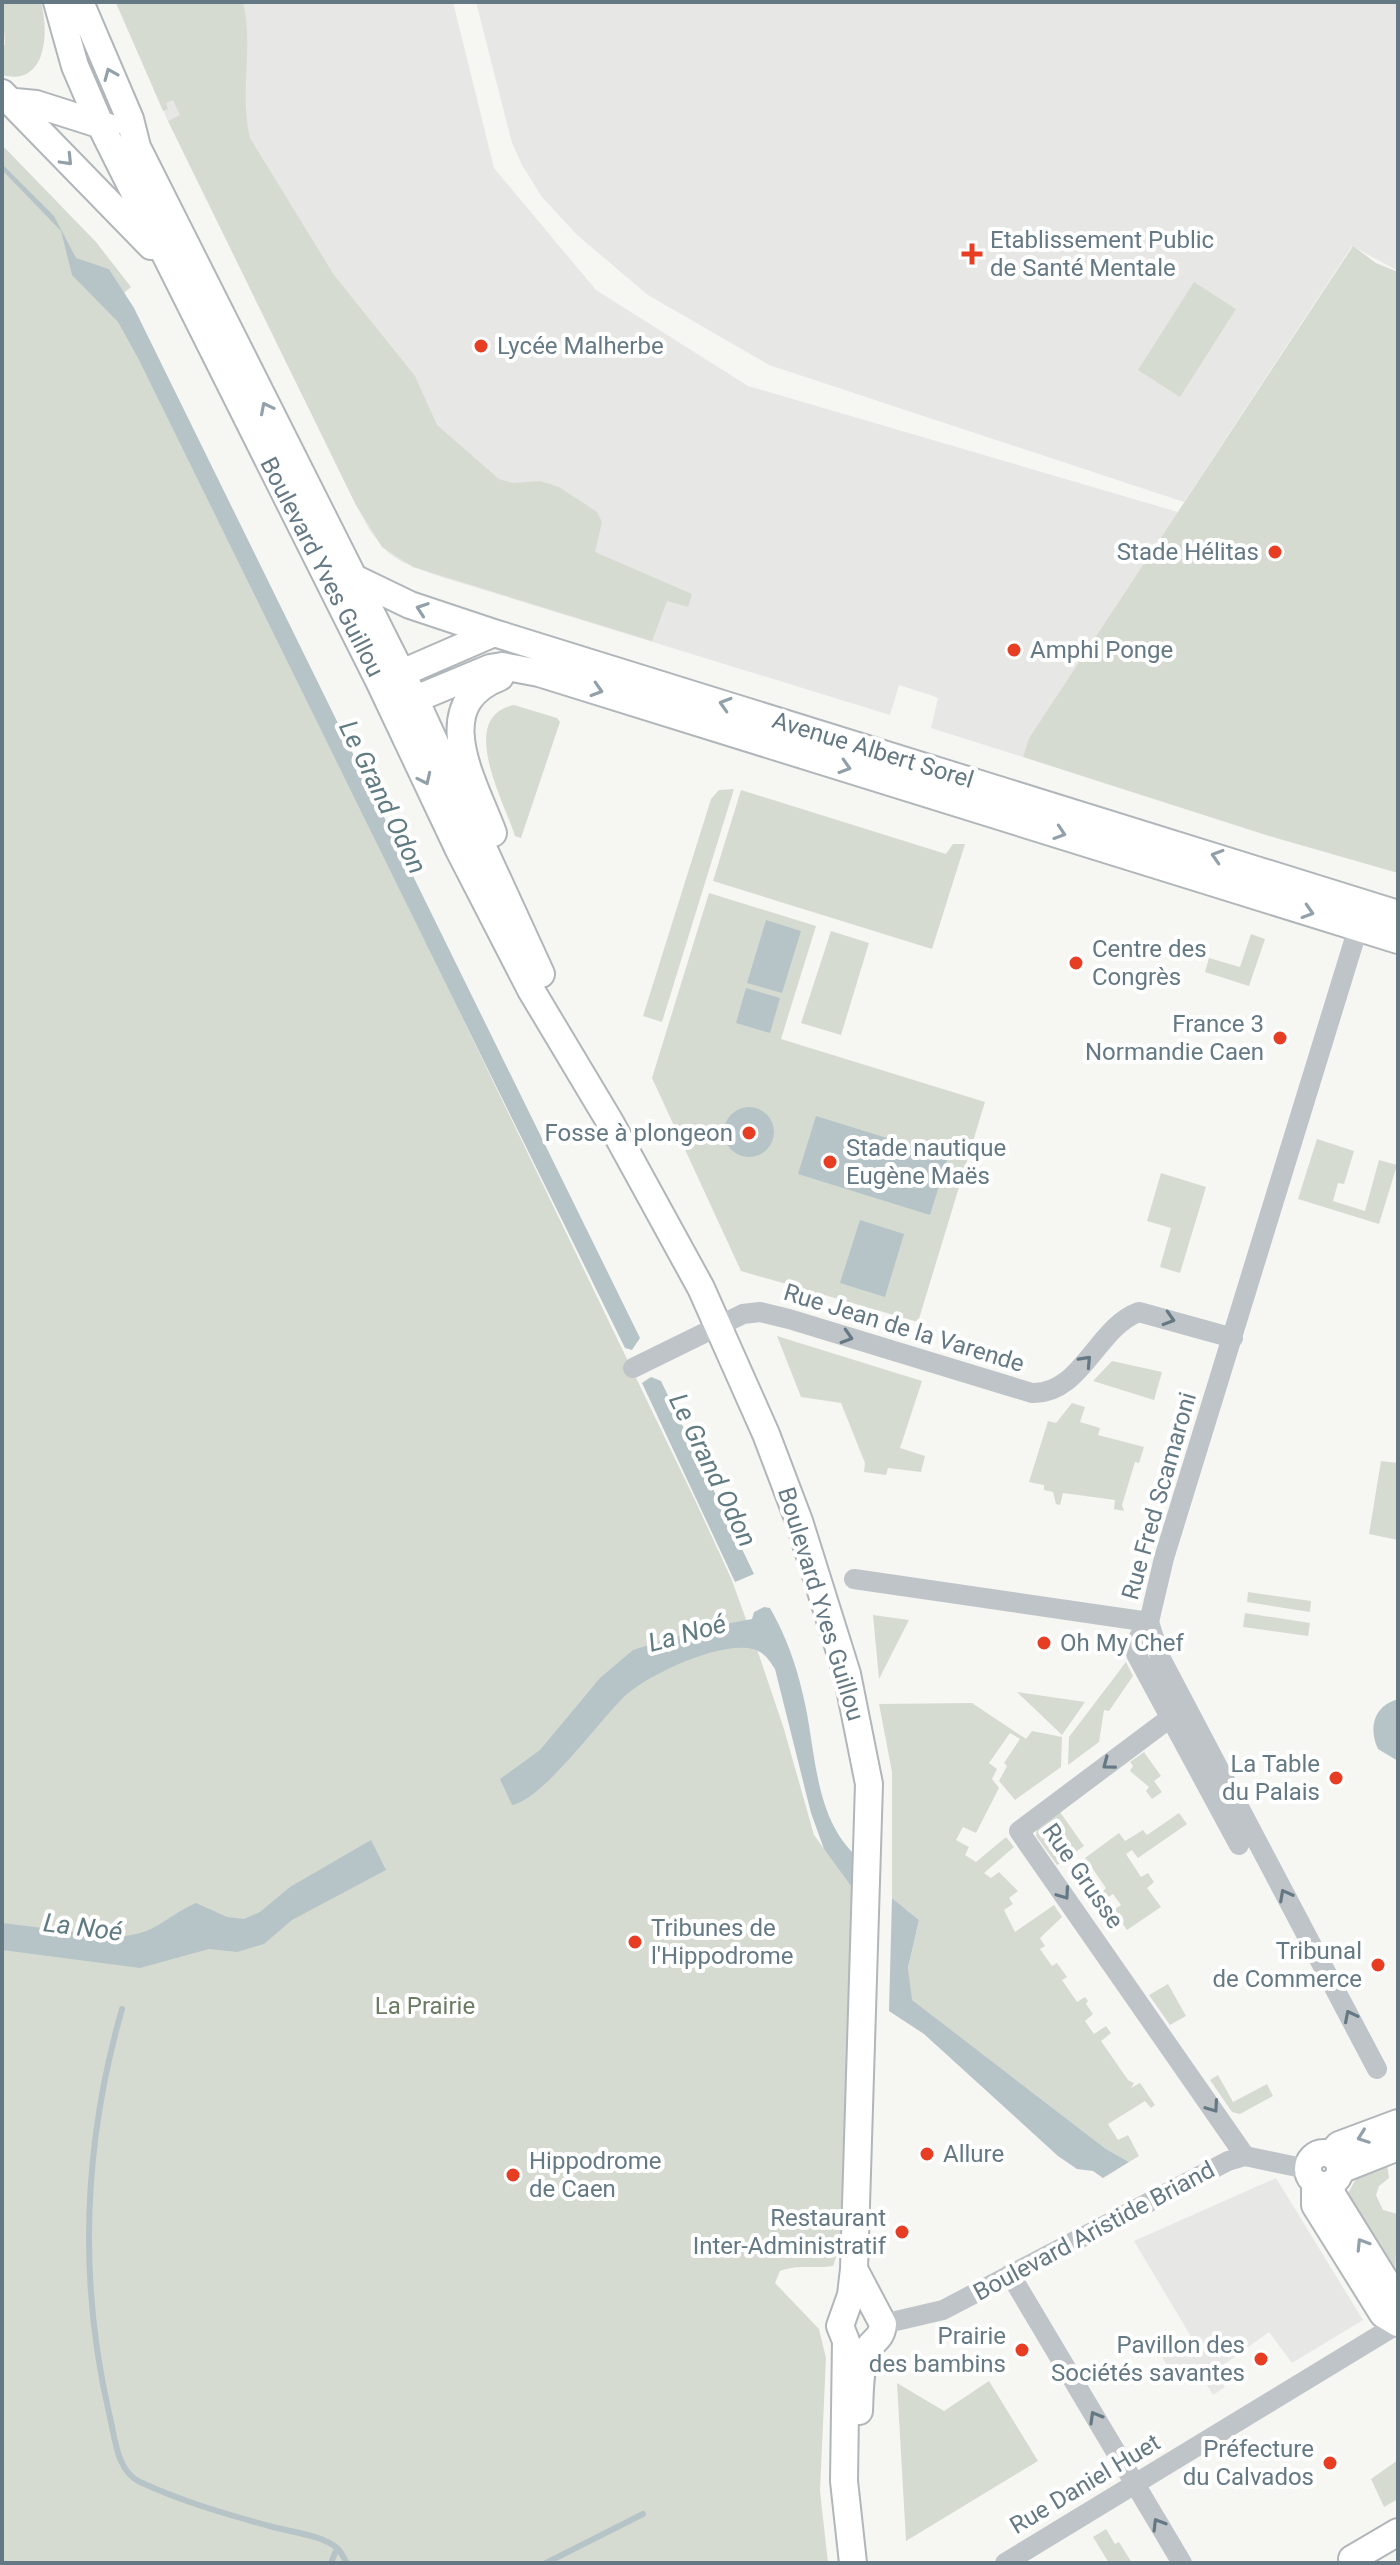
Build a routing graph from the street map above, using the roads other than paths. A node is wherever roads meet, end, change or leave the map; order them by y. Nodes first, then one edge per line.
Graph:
1 (57, 2) edge
2 (80, 2) edge
3 (9, 98) edge
4 (100, 124) junction
5 (137, 147) junction
6 (184, 291) junction
7 (352, 577) junction
8 (494, 633) junction
9 (522, 669) junction
10 (391, 678) junction
11 (403, 704) junction
12 (903, 772) junction
13 (1398, 914) edge
14 (1362, 916) junction
15 (1398, 940) edge
16 (537, 965) junction
17 (610, 1122) junction
18 (718, 1325) junction
19 (1233, 1338) junction
20 (633, 1368) dead end
21 (854, 1579) dead end
22 (1149, 1622) junction
23 (1170, 1718) junction
24 (1239, 1845) dead end
25 (1377, 2069) dead end
26 (1398, 2123) edge
27 (1398, 2147) edge
28 (1245, 2156) junction
29 (1325, 2172) junction
30 (854, 2269) junction
31 (1010, 2274) junction
32 (1398, 2301) edge
33 (1398, 2324) edge
34 (868, 2330) junction
35 (1134, 2484) junction
36 (1398, 2532) edge
37 (1014, 2560) edge
38 (1351, 2562) edge
39 (853, 2563) edge
40 (866, 2563) edge
41 (1182, 2563) edge

1 - 4 main road, Boulevard Yves Guillou
5 -> 2 main road, Boulevard Yves Guillou
3 - 4 main road
3 -> 6 main road
4 - 5 main road
4 - 6 main road, Boulevard Yves Guillou
7 -> 5 main road, Boulevard Yves Guillou
6 - 10 main road, Boulevard Yves Guillou
8 -> 7 main road, Avenue Albert Sorel
7 - 10 main road, Boulevard Yves Guillou
8 - 10 main road
12 -> 8 main road, Avenue Albert Sorel
9 - 11 main road, Avenue Albert Sorel
9 -> 12 main road, Avenue Albert Sorel
9 - 16 main road
10 - 11 main road, Boulevard Yves Guillou
11 - 16 main road, Boulevard Yves Guillou
11 -> 17 main road, Boulevard Yves Guillou
12 - 14 main road, Avenue Albert Sorel
13 - 14 main road, Avenue Albert Sorel
14 - 15 main road, Avenue Albert Sorel
14 - 19 street, Rue Fred Scamaroni
16 - 17 main road, Boulevard Yves Guillou
17 - 18 main road, Boulevard Yves Guillou
18 -> 19 street, Rue Jean de la Varende
18 - 20 street
18 - 30 main road, Boulevard Yves Guillou
19 - 22 street, Rue Fred Scamaroni
21 - 22 street
22 - 23 street
25 -> 22 street, Rue Fred Scamaroni
23 - 24 street
23 -> 28 street, Rue Grusse
26 -> 29 main road
27 - 29 main road
28 - 29 street, Boulevard Aristide Briand
28 - 31 street, Boulevard Aristide Briand
32 -> 29 main road
29 - 33 main road
30 - 34 main road, Boulevard Yves Guillou
30 - 34 main road, Boulevard Yves Guillou
31 - 34 street, Boulevard Aristide Briand
35 -> 31 street
33 - 35 street, Rue Daniel Huet
34 - 39 main road
34 - 40 main road
35 - 37 street, Rue Daniel Huet
41 -> 35 street
36 - 38 main road

